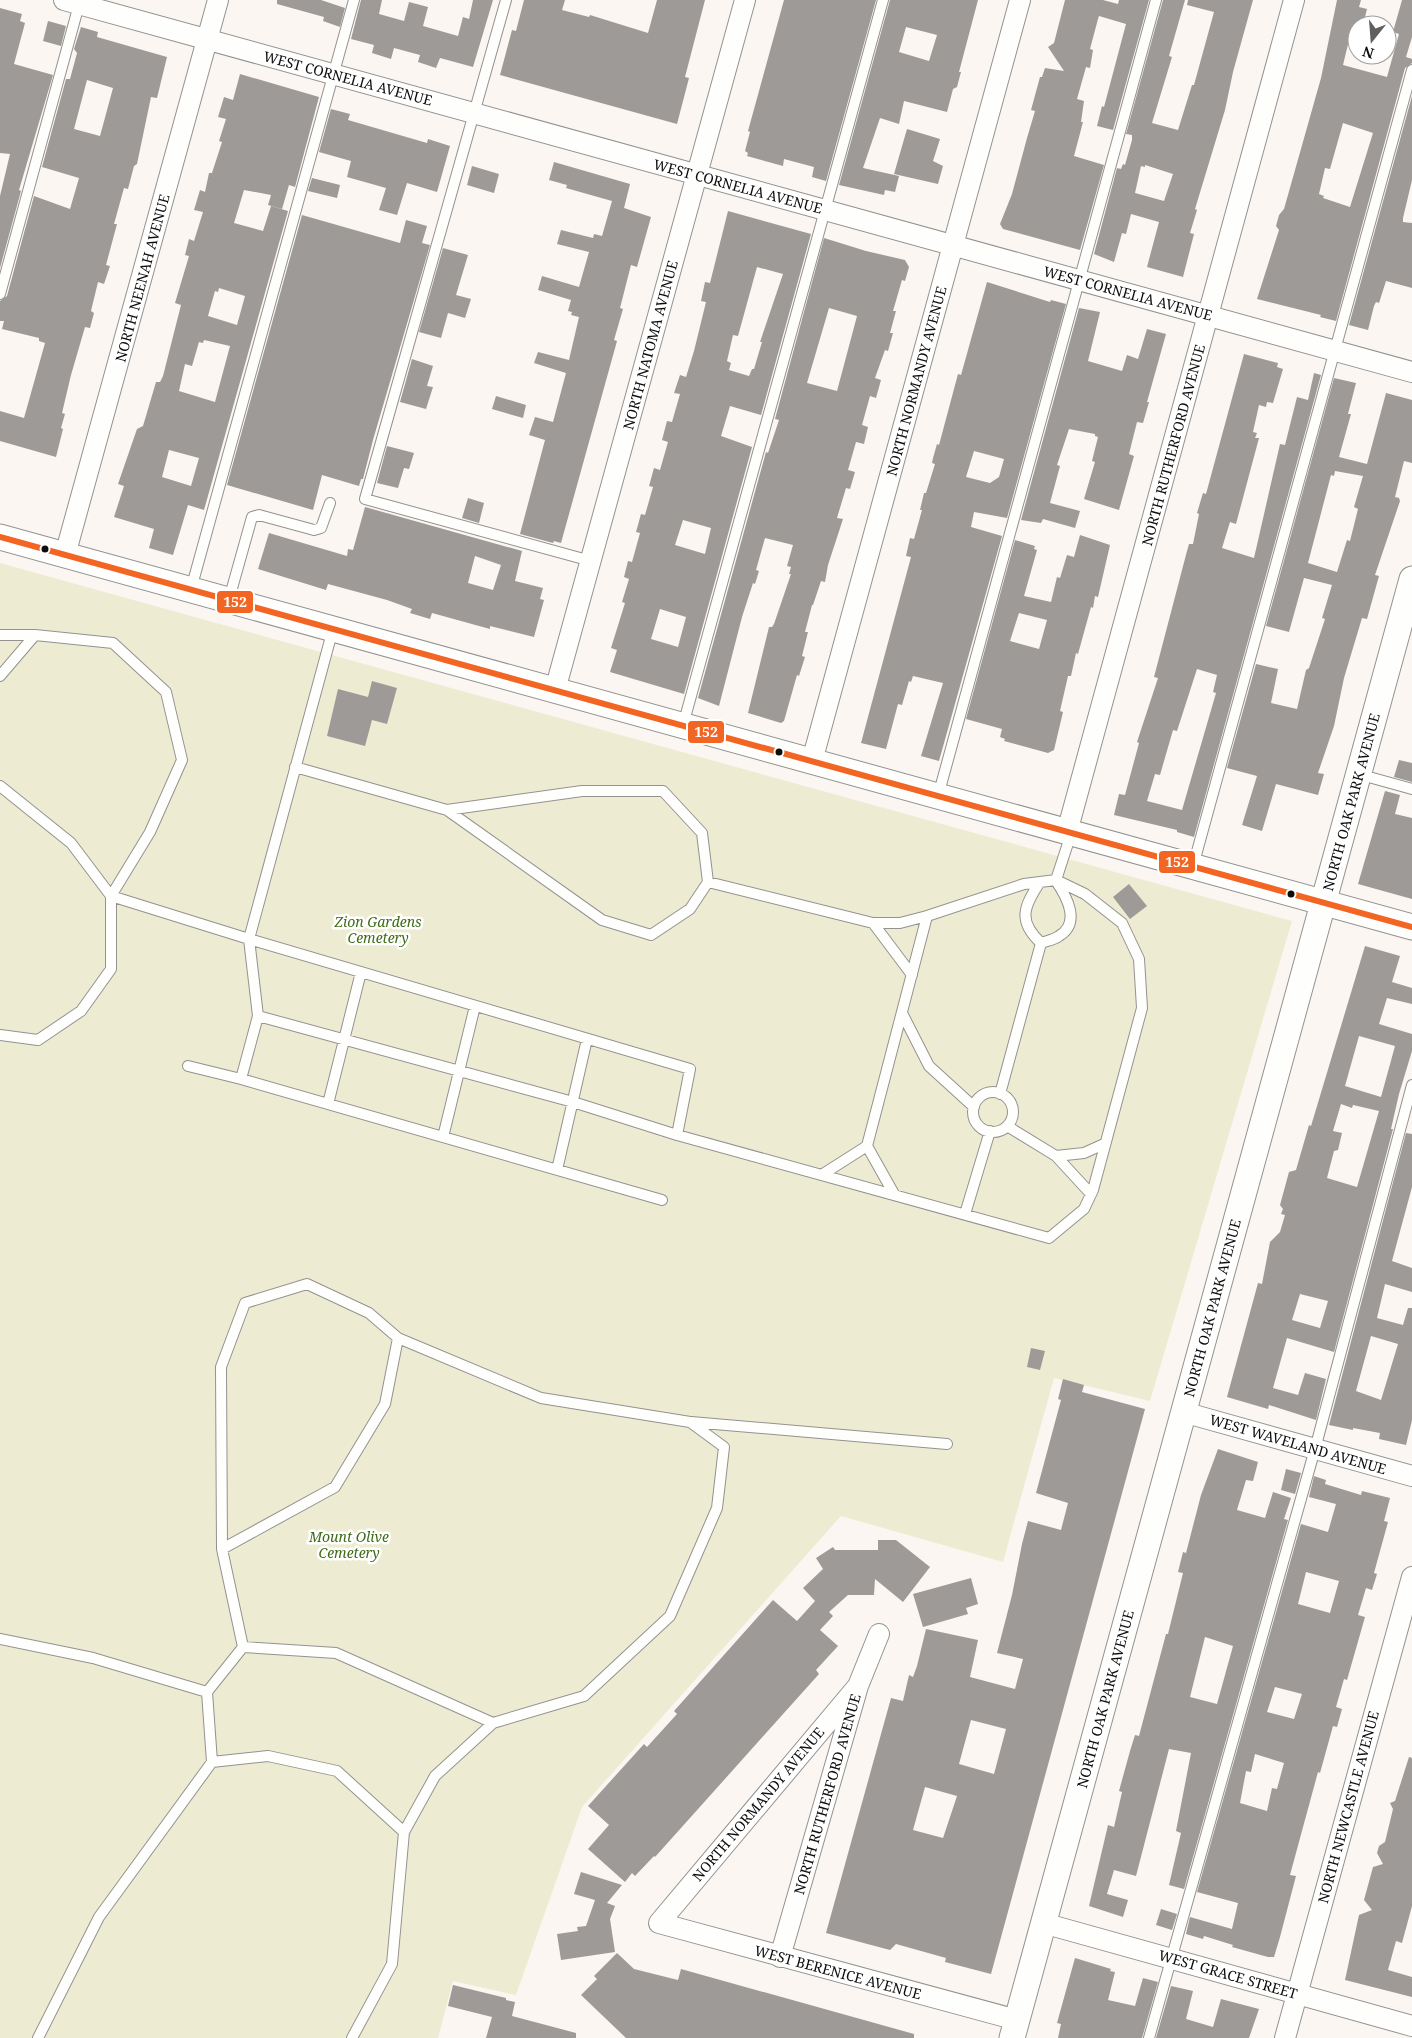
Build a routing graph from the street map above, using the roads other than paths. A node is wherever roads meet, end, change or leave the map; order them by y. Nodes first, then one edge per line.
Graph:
1 (218, 0) edge
2 (354, 0) edge
3 (506, 0) edge
4 (745, 0) edge
5 (883, 0) edge
6 (1020, 0) edge
7 (1156, 0) edge
8 (1294, 0) edge
9 (75, 1) edge
10 (207, 39) junction
11 (1412, 70) edge
12 (333, 74) junction
13 (474, 113) junction
14 (697, 174) junction
15 (825, 210) junction
16 (953, 245) junction
17 (1080, 280) junction
18 (0, 294) edge
19 (1208, 315) junction
20 (1335, 350) junction
21 (1412, 372) edge
22 (330, 503) dead end
23 (0, 537) edge
24 (65, 555) junction
25 (591, 561) junction
26 (1412, 579) edge
27 (191, 590) junction
28 (229, 600) junction
29 (334, 629) junction
30 (0, 635) edge
31 (35, 635) junction
32 (0, 676) edge
33 (555, 690) junction
34 (683, 726) junction
35 (812, 761) junction
36 (295, 767) junction
37 (1358, 774) junction
38 (0, 786) edge
39 (1412, 789) edge
40 (938, 796) junction
41 (447, 810) junction
42 (1069, 832) junction
43 (1193, 867) junction
44 (1056, 880) junction
45 (708, 882) junction
46 (1040, 882) junction
47 (111, 896) junction
48 (1323, 902) junction
49 (928, 916) junction
50 (873, 923) junction
51 (1412, 927) edge
52 (249, 939) junction
53 (1040, 943) junction
54 (361, 972) junction
55 (912, 975) junction
56 (475, 1006) junction
57 (902, 1013) junction
58 (258, 1016) junction
59 (0, 1035) edge
60 (343, 1039) junction
61 (587, 1039) junction
62 (188, 1066) dead end
63 (460, 1071) junction
64 (241, 1079) junction
65 (1412, 1085) edge
66 (1000, 1094) junction
67 (573, 1102) junction
68 (328, 1104) junction
69 (974, 1107) junction
70 (1007, 1126) junction
71 (990, 1132) junction
72 (676, 1134) junction
73 (443, 1137) junction
74 (1104, 1144) junction
75 (867, 1146) junction
76 (1056, 1156) junction
77 (557, 1170) junction
78 (822, 1174) junction
79 (894, 1194) junction
80 (1091, 1194) junction
81 (662, 1200) dead end
82 (965, 1214) junction
83 (398, 1338) junction
84 (1183, 1412) junction
85 (690, 1422) junction
86 (947, 1444) dead end
87 (1315, 1449) junction
88 (1412, 1476) edge
89 (222, 1549) junction
90 (1412, 1577) edge
91 (879, 1634) dead end
92 (0, 1639) edge
93 (243, 1647) junction
94 (858, 1686) junction
95 (207, 1692) junction
96 (493, 1723) junction
97 (212, 1762) junction
98 (404, 1832) junction
99 (659, 1923) joint
100 (1043, 1923) junction
101 (780, 1957) junction
102 (1170, 1958) junction
103 (1297, 1994) junction
104 (1412, 2026) edge
105 (1014, 2029) edge
106 (38, 2038) edge
107 (352, 2038) edge
108 (1149, 2038) edge
109 (1285, 2038) edge

1 - 10 street, NORTH NEENAH AVENUE
2 - 12 lane
3 - 13 lane
4 - 14 street, NORTH NATOMA AVENUE
5 - 15 lane
6 - 16 street, NORTH NORMANDY AVENUE
7 - 17 lane
8 - 19 street, NORTH RUTHERFORD AVENUE
9 - 10 street, WEST CORNELIA AVENUE
9 - 18 lane
10 - 12 street, WEST CORNELIA AVENUE
10 - 24 street, NORTH NEENAH AVENUE
11 - 20 lane
12 - 13 street, WEST CORNELIA AVENUE
12 - 27 lane
13 - 14 street, WEST CORNELIA AVENUE
13 - 25 lane
14 - 15 street, WEST CORNELIA AVENUE
14 - 25 street, NORTH NATOMA AVENUE
15 - 16 street, WEST CORNELIA AVENUE
15 - 34 lane
16 - 17 street, WEST CORNELIA AVENUE
16 - 35 street, NORTH NORMANDY AVENUE
17 - 19 street, WEST CORNELIA AVENUE
17 - 40 lane
19 - 20 street, WEST CORNELIA AVENUE
19 - 42 street, NORTH RUTHERFORD AVENUE
20 - 21 street, WEST CORNELIA AVENUE
20 - 43 lane
22 - 28 lane
23 - 24 street
24 - 27 street
25 - 33 street, NORTH NATOMA AVENUE
26 - 37 street, NORTH OAK PARK AVENUE
27 - 28 street
28 - 29 street
29 - 33 street
29 - 36 lane
30 - 31 lane
31 - 32 lane
31 - 47 lane
33 - 34 street
34 - 35 street
35 - 40 street
36 - 41 lane
36 - 52 lane
37 - 39 lane
37 - 48 street, NORTH OAK PARK AVENUE
38 - 47 lane
40 - 42 street
41 - 45 lane
41 - 45 lane
42 - 43 street
42 - 44 lane
43 - 48 street
44 - 46 lane
44 - 53 lane
44 - 74 lane
45 - 50 lane
46 - 49 lane
46 - 53 lane
47 - 52 lane
47 - 59 lane
48 - 51 street
48 - 84 street, NORTH OAK PARK AVENUE
49 - 50 lane
49 - 55 lane
50 - 55 lane
52 - 54 lane
52 - 58 lane
53 - 66 lane
54 - 56 lane
54 - 60 lane
55 - 57 lane
56 - 61 lane
56 - 63 lane
57 - 69 lane
57 - 75 lane
58 - 60 lane
58 - 64 lane
60 - 63 lane
60 - 68 lane
61 - 67 lane
61 - 72 lane
62 - 64 lane
63 - 67 lane
63 - 73 lane
64 - 68 lane
65 - 87 lane
66 - 69 lane
66 - 70 lane
67 - 72 lane
67 - 77 lane
68 - 73 lane
69 - 71 lane
70 - 71 lane
70 - 76 lane
71 - 82 lane
72 - 78 lane
73 - 77 lane
74 - 76 lane
74 - 80 lane
75 - 78 lane
75 - 79 lane
76 - 80 lane
77 - 81 lane
78 - 79 lane
79 - 82 lane
80 - 82 lane
83 - 85 lane
83 - 89 lane
83 - 89 lane
84 - 87 street, WEST WAVELAND AVENUE
84 - 100 street, NORTH OAK PARK AVENUE
85 - 86 lane
85 - 96 lane
87 - 88 street, WEST WAVELAND AVENUE
87 - 102 lane
89 - 93 lane
90 - 103 street, NORTH NEWCASTLE AVENUE
91 - 94 street, NORTH RUTHERFORD AVENUE
92 - 95 lane
93 - 95 lane
93 - 96 lane
94 - 99 street, NORTH NORMANDY AVENUE
94 - 101 street, NORTH RUTHERFORD AVENUE
95 - 97 lane
96 - 98 lane
97 - 98 lane
97 - 106 lane
98 - 107 lane
99 - 101 street, WEST BERENICE AVENUE
100 - 102 street, WEST GRACE STREET
100 - 105 street, NORTH OAK PARK AVENUE
101 - 105 street, WEST BERENICE AVENUE
102 - 103 street, WEST GRACE STREET
102 - 108 lane
103 - 104 street, WEST GRACE STREET
103 - 109 street, NORTH NEWCASTLE AVENUE

